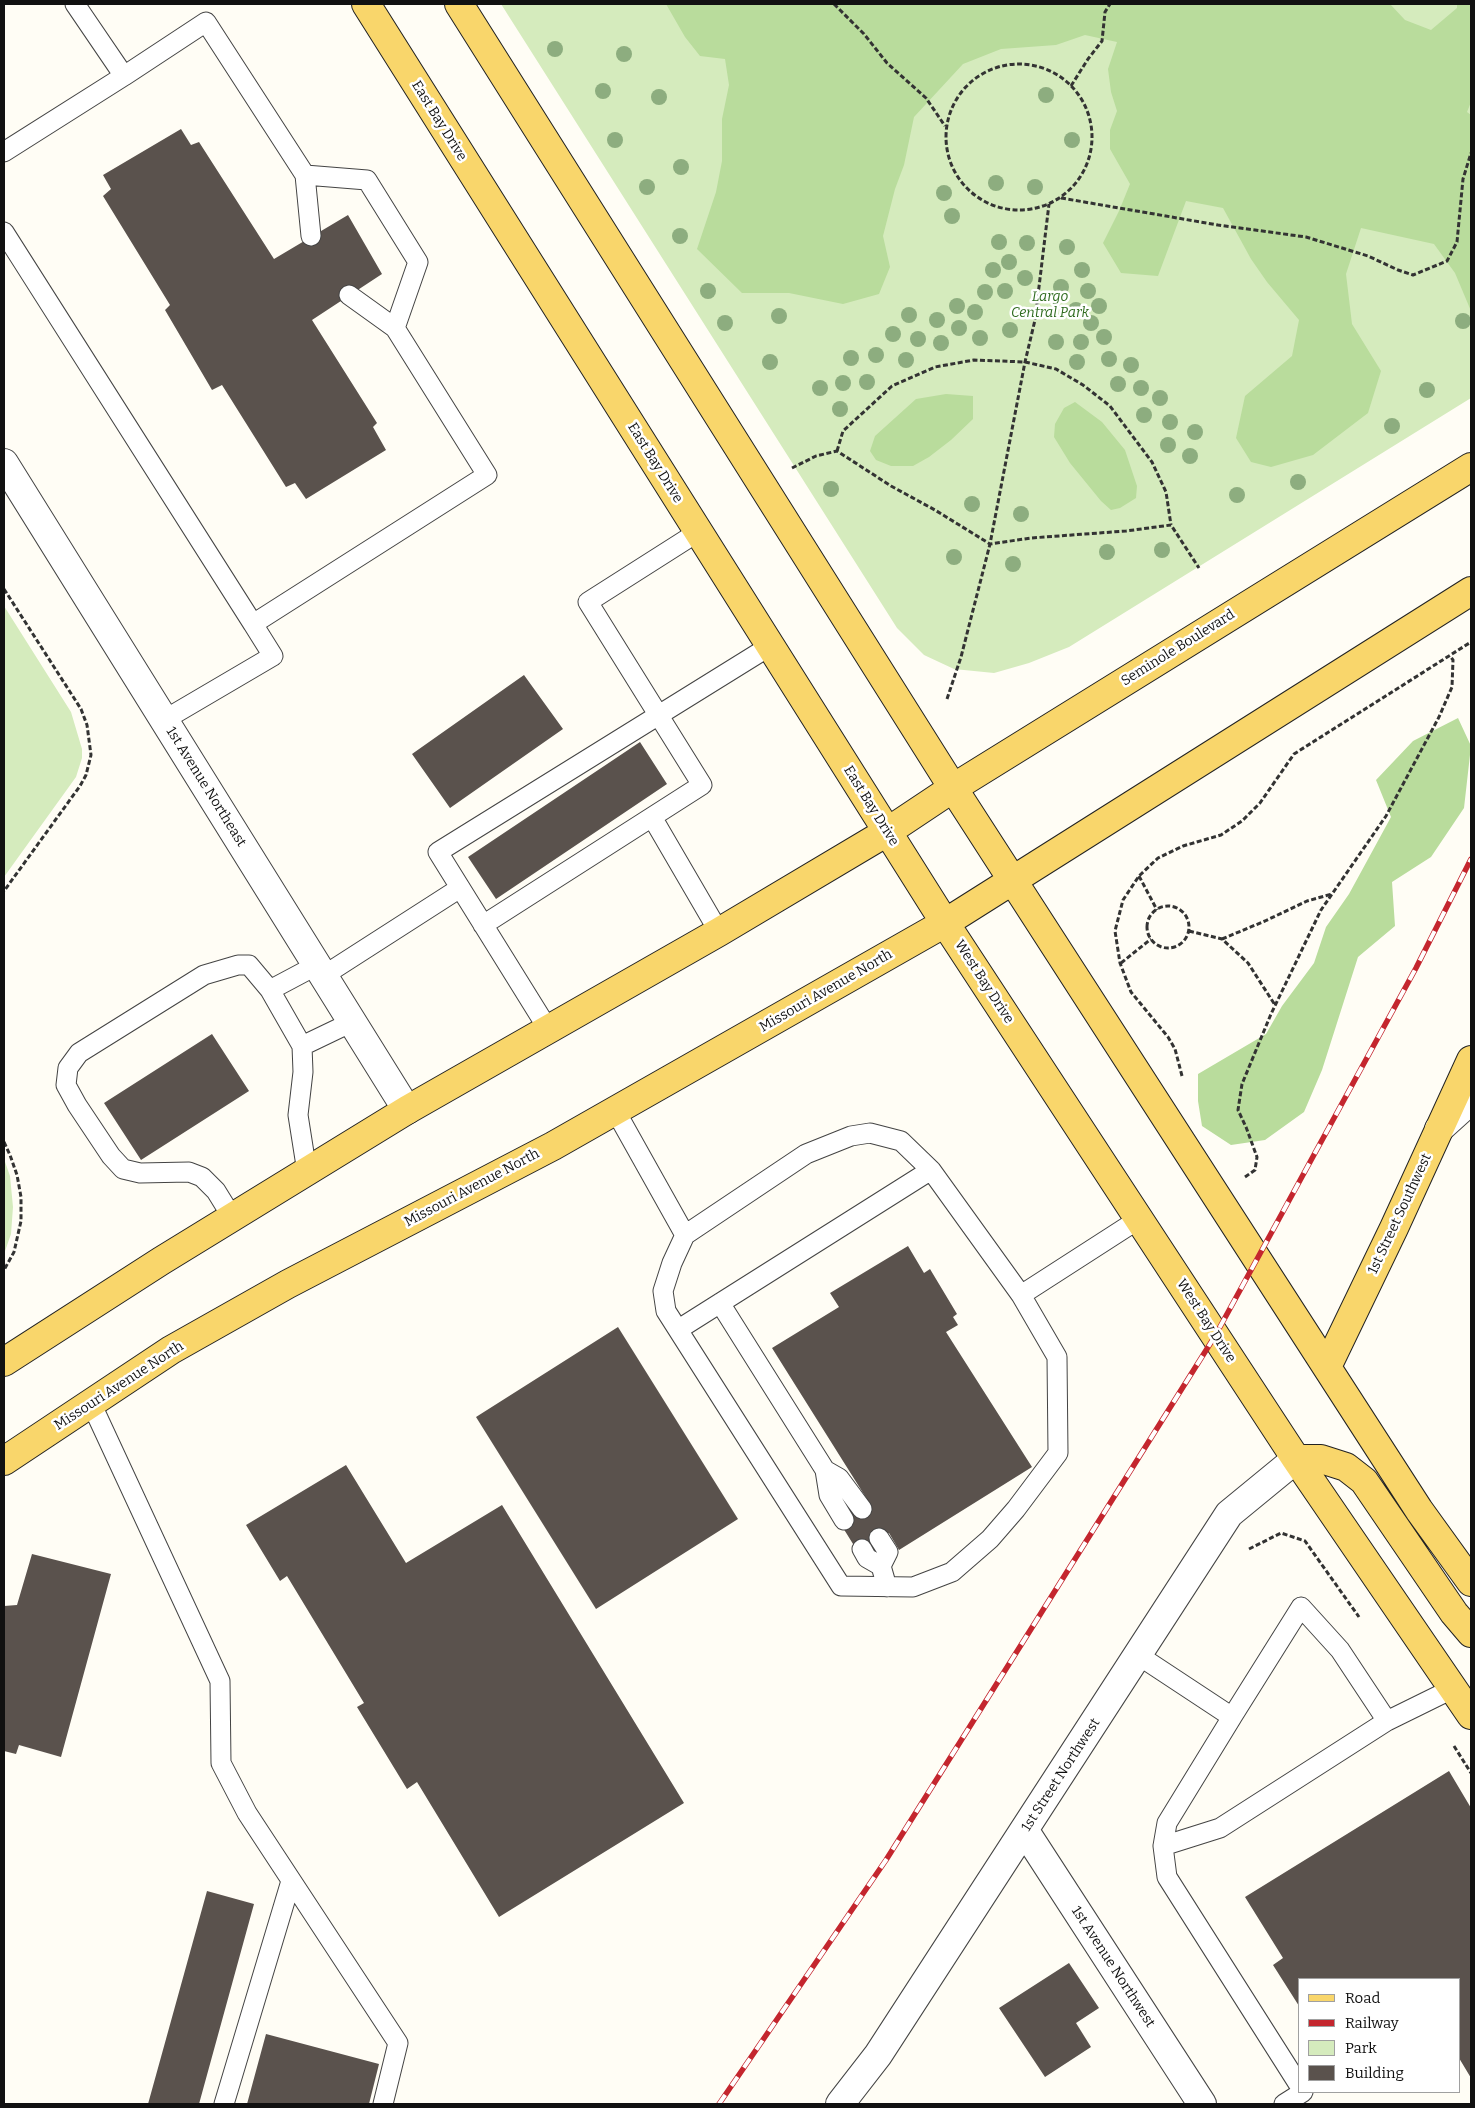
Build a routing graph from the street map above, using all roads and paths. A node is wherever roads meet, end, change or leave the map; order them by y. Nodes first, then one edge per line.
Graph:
1 (75, 4) edge
2 (366, 4) edge
3 (459, 4) edge
4 (834, 4) edge
5 (1110, 4) edge
6 (124, 76) junction
7 (1071, 86) junction
8 (945, 126) junction
9 (4, 152) edge
10 (1471, 153) edge
11 (305, 176) junction
12 (1061, 198) junction
13 (1048, 204) junction
14 (4, 232) edge
15 (311, 236) dead end
16 (349, 295) dead end
17 (395, 328) junction
18 (1025, 362) junction
19 (838, 450) junction
20 (4, 463) edge
21 (1471, 467) edge
22 (784, 472) dead end
23 (1171, 525) junction
24 (698, 532) junction
25 (990, 544) junction
26 (1199, 568) dead end
27 (4, 589) edge
28 (1471, 590) edge
29 (253, 624) junction
30 (1471, 642) edge
31 (770, 646) junction
32 (1450, 656) junction
33 (947, 699) dead end
34 (658, 715) junction
35 (164, 720) junction
36 (953, 788) junction
37 (652, 817) junction
38 (887, 832) junction
39 (1139, 876) junction
40 (1013, 880) junction
41 (460, 888) junction
42 (4, 891) edge
43 (1332, 894) junction
44 (1157, 910) junction
45 (945, 923) junction
46 (483, 925) junction
47 (1189, 931) junction
48 (719, 932) junction
49 (1151, 939) junction
50 (1222, 939) junction
51 (1120, 963) junction
52 (320, 970) junction
53 (270, 990) junction
54 (1275, 1005) junction
55 (352, 1022) junction
56 (548, 1029) junction
57 (302, 1046) junction
58 (1471, 1060) edge
59 (1185, 1084) dead end
60 (1471, 1100) edge
61 (407, 1110) junction
62 (615, 1110) junction
63 (1439, 1129) junction
64 (4, 1142) edge
65 (931, 1170) junction
66 (307, 1172) junction
67 (1238, 1181) dead end
68 (232, 1217) junction
69 (1139, 1219) junction
70 (685, 1235) junction
71 (4, 1270) edge
72 (1020, 1295) junction
73 (720, 1303) junction
74 (679, 1329) junction
75 (4, 1362) edge
76 (1327, 1367) junction
77 (91, 1403) junction
78 (1296, 1459) junction
79 (4, 1460) edge
80 (825, 1470) junction
81 (862, 1509) dead end
82 (844, 1520) dead end
83 (880, 1538) dead end
84 (862, 1549) dead end
85 (881, 1566) junction
86 (1471, 1582) edge
87 (887, 1587) junction
88 (1471, 1633) edge
89 (1138, 1655) junction
90 (1462, 1695) edge
91 (1471, 1715) edge
92 (1232, 1717) junction
93 (1386, 1722) junction
94 (1025, 1831) junction
95 (1163, 1846) junction
96 (291, 1881) junction
97 (1298, 2083) edge
98 (1301, 2093) edge
99 (224, 2104) edge
100 (383, 2104) edge
101 (840, 2104) edge
102 (1202, 2104) edge
103 (1284, 2104) edge

1 - 6 lane
2 - 24 main road, East Bay Drive
3 - 36 main road
4 - 8 path
5 - 7 path
6 - 9 lane
6 - 11 lane
7 - 8 path
7 - 12 path
8 - 13 path
10 - 12 path
11 - 15 lane
11 - 17 lane
12 - 13 path
13 - 18 path
14 - 29 lane
16 - 17 lane
17 - 29 lane
18 - 19 path
18 - 23 path
18 - 25 path
19 - 22 path
19 - 25 path
20 - 35 street, 1st Avenue Northeast
21 - 36 main road, Seminole Boulevard
23 - 25 path
23 - 26 path
24 - 31 main road, East Bay Drive
24 - 34 lane
25 - 33 path
27 - 42 path
28 - 40 main road
29 - 35 lane
30 - 32 path
31 - 34 lane
31 - 38 main road, East Bay Drive
32 - 39 path
32 - 43 path
34 - 37 lane
34 - 41 lane
35 - 52 street, 1st Avenue Northeast
36 - 38 main road, Seminole Boulevard
36 - 40 main road
37 - 46 lane
37 - 48 lane
38 - 45 main road, East Bay Drive
38 - 48 main road
39 - 44 path
39 - 51 path
40 - 45 main road
40 - 76 main road
41 - 46 lane
41 - 52 lane
43 - 50 path
43 - 54 path
44 - 47 path
44 - 49 path
45 - 62 main road, Missouri Avenue North
45 - 69 main road, West Bay Drive
46 - 56 lane
47 - 49 path
47 - 50 path
48 - 56 main road
49 - 51 path
50 - 54 path
51 - 59 path
52 - 53 lane
52 - 55 street, 1st Avenue Northeast
53 - 57 lane
53 - 68 lane
54 - 67 path
55 - 57 lane
55 - 61 street, 1st Avenue Northeast
56 - 61 main road
57 - 66 lane
58 - 63 main road, 1st Street Southwest
60 - 63 street
61 - 66 main road
62 - 70 lane
62 - 77 main road, Missouri Avenue North
63 - 76 main road, 1st Street Southwest
64 - 71 path
65 - 70 lane
65 - 72 lane
65 - 73 lane
66 - 68 main road
68 - 75 main road
69 - 72 lane
69 - 78 main road, West Bay Drive
70 - 74 lane
72 - 87 lane
73 - 74 lane
73 - 80 lane
74 - 87 lane
76 - 86 main road
77 - 79 main road, Missouri Avenue North
77 - 96 lane
78 - 88 main road
78 - 89 street, 1st Street Northwest
78 - 90 main road, West Bay Drive
80 - 81 lane
80 - 82 lane
83 - 85 lane
84 - 85 lane
85 - 87 lane
89 - 92 lane
89 - 94 street, 1st Street Northwest
90 - 91 main road, West Bay Drive
90 - 93 lane
92 - 93 lane
92 - 95 lane
93 - 95 lane
94 - 101 street, 1st Street Northwest
94 - 102 street, 1st Avenue Northwest
95 - 97 lane
96 - 99 lane
96 - 100 lane
98 - 103 lane

